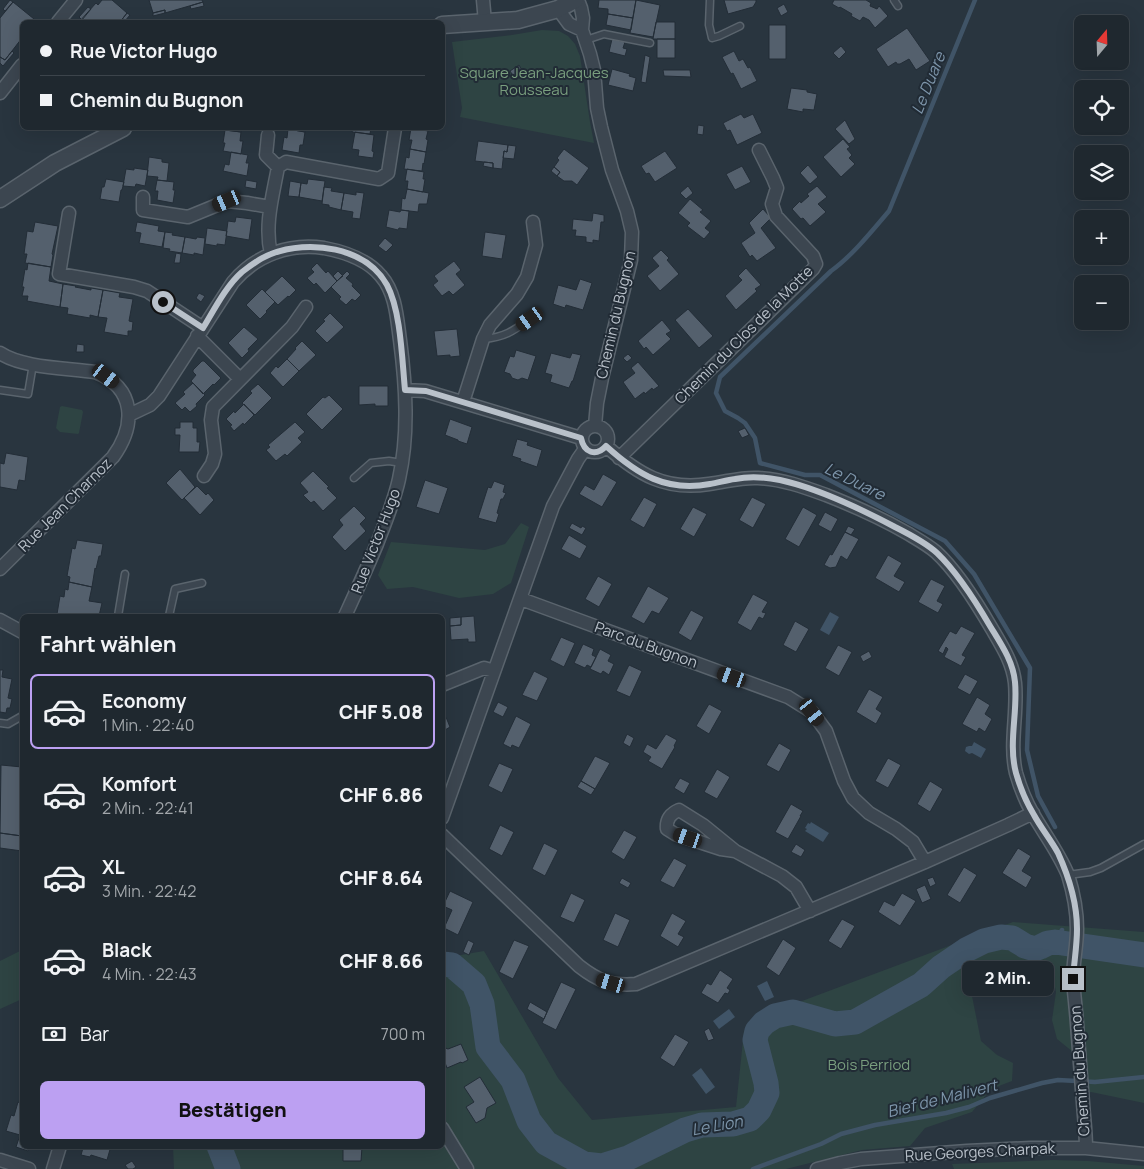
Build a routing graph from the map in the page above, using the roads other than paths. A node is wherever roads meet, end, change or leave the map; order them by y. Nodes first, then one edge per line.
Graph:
1 (76, 0) edge
2 (483, 0) edge
3 (576, 0) edge
4 (710, 0) edge
5 (894, 0) edge
6 (898, 6) dead end
7 (558, 9) junction
8 (60, 20) edge
9 (485, 22) junction
10 (445, 25) edge
11 (740, 26) dead end
12 (584, 35) junction
13 (650, 43) dead end
14 (20, 68) edge
15 (0, 93) edge
16 (119, 130) edge
17 (395, 130) edge
18 (268, 135) dead end
19 (759, 150) dead end
20 (278, 167) junction
21 (143, 197) dead end
22 (0, 199) edge
23 (270, 208) junction
24 (69, 213) dead end
25 (533, 222) dead end
26 (271, 254) junction
27 (306, 307) dead end
28 (530, 319) dead end
29 (200, 332) junction
30 (484, 339) junction
31 (0, 353) edge
32 (33, 364) junction
33 (240, 379) junction
34 (0, 390) edge
35 (405, 390) junction
36 (463, 402) junction
37 (129, 415) junction
38 (595, 426) junction
39 (583, 444) junction
40 (606, 446) junction
41 (619, 458) junction
42 (402, 463) junction
43 (204, 476) dead end
44 (354, 478) dead end
45 (0, 569) edge
46 (125, 574) dead end
47 (202, 583) dead end
48 (521, 599) junction
49 (118, 614) edge
50 (169, 614) edge
51 (345, 614) edge
52 (0, 620) edge
53 (20, 631) edge
54 (494, 671) junction
55 (445, 684) edge
56 (20, 717) edge
57 (0, 723) edge
58 (445, 810) edge
59 (1032, 814) junction
60 (445, 838) edge
61 (1144, 844) edge
62 (735, 851) junction
63 (925, 862) junction
64 (1068, 875) junction
65 (810, 911) junction
66 (445, 1133) edge
67 (1086, 1148) junction
68 (59, 1149) edge
69 (1144, 1154) edge
70 (0, 1160) edge
71 (29, 1169) edge
72 (53, 1169) edge
73 (467, 1169) edge
74 (818, 1169) edge

1 - 8 street
2 - 9 street
3 - 7 street
3 - 12 street, Chemin du Bugnon
4 - 11 lane
5 - 6 lane
7 - 9 street
7 - 12 street
9 - 10 street
12 - 13 lane
12 - 38 street, Chemin du Bugnon
14 - 15 street
16 - 22 street
17 - 20 street
18 - 20 street
19 - 41 street, Chemin du Clos de la Motte
20 - 23 street
21 - 23 street
23 - 26 street
24 - 29 street
25 - 30 street
26 - 29 street, Rue Victor Hugo
26 - 35 street, Rue Victor Hugo
27 - 33 street
28 - 30 lane
29 - 33 street
29 - 37 street, Rue Victor Hugo
30 - 36 street
31 - 32 street
32 - 34 lane
32 - 37 street
33 - 43 street
35 - 36 street
35 - 42 street, Rue Victor Hugo
36 - 39 street
37 - 45 street, Rue Jean Charnoz
38 - 39 street
38 - 40 street, Chemin du Bugnon
39 - 40 street
39 - 48 street
40 - 41 street, Chemin du Bugnon
41 - 59 street, Chemin du Bugnon
42 - 44 lane
42 - 51 street, Rue Victor Hugo
46 - 49 lane
47 - 50 lane
48 - 54 street
48 - 63 street, Parc du Bugnon
52 - 53 street
54 - 55 street
54 - 58 street
56 - 57 lane
59 - 63 street
59 - 64 street, Chemin du Bugnon
60 - 65 street
61 - 64 lane
62 - 62 street
62 - 65 street
63 - 65 street
64 - 67 street, Chemin du Bugnon
66 - 73 street
67 - 69 street, Rue Georges Charpak
67 - 74 street, Rue Georges Charpak
68 - 72 street
70 - 71 street

